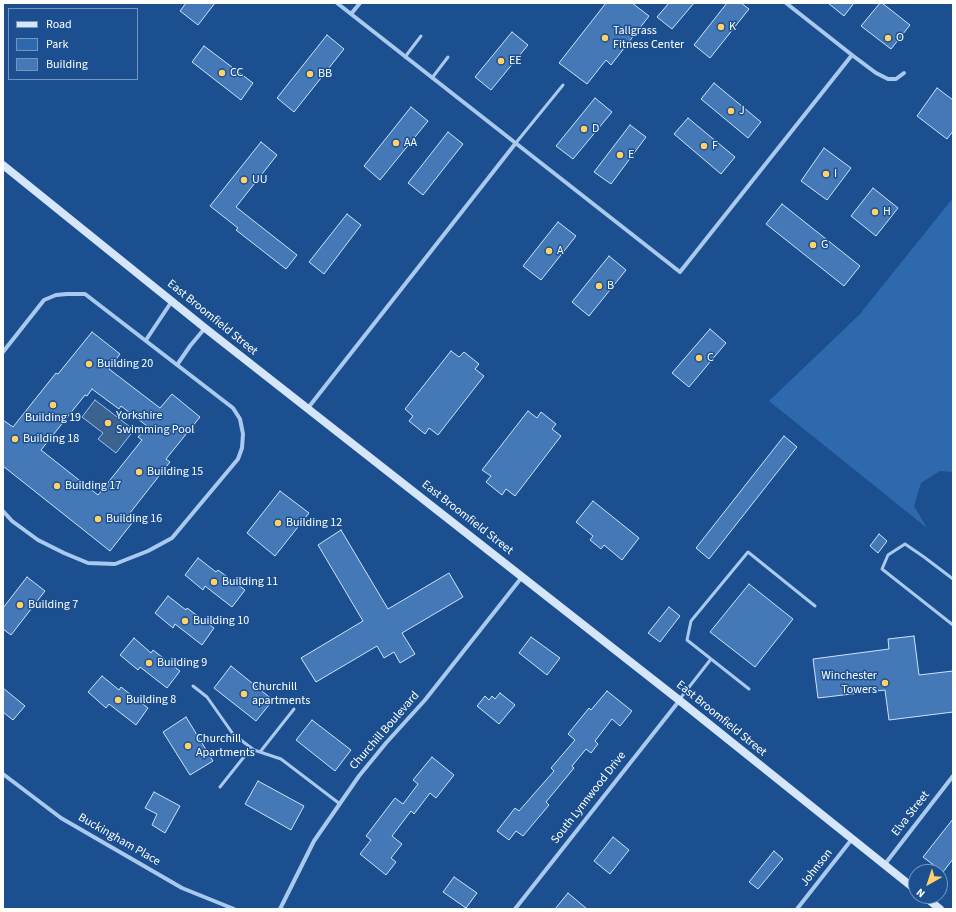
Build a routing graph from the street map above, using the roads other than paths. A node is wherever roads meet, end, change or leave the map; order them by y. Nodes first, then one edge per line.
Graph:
1 (338, 3) edge
2 (360, 3) edge
3 (786, 3) edge
4 (351, 14) junction
5 (421, 36) dead end
6 (852, 55) junction
7 (405, 57) junction
8 (448, 58) dead end
9 (904, 73) dead end
10 (432, 78) junction
11 (563, 85) dead end
12 (516, 144) junction
13 (3, 165) edge
14 (172, 301) junction
15 (205, 328) junction
16 (146, 340) junction
17 (3, 352) edge
18 (177, 365) junction
19 (308, 409) junction
20 (3, 511) edge
21 (523, 577) junction
22 (953, 579) edge
23 (815, 606) dead end
24 (953, 625) edge
25 (711, 658) junction
26 (193, 686) dead end
27 (749, 689) dead end
28 (679, 700) junction
29 (294, 709) dead end
30 (251, 748) junction
31 (260, 752) junction
32 (3, 774) edge
33 (953, 776) edge
34 (220, 787) dead end
35 (340, 804) junction
36 (852, 839) junction
37 (884, 864) junction
38 (908, 884) edge
39 (234, 909) edge
40 (280, 909) edge
41 (515, 909) edge
42 (797, 909) edge

1 - 4 street
2 - 4 street
3 - 6 street
4 - 7 street
5 - 7 lane
6 - 9 street
6 - 12 street
7 - 10 street
8 - 10 lane
10 - 12 street
11 - 12 lane
12 - 19 street
13 - 14 main road, East Broomfield Street
14 - 15 main road, East Broomfield Street
14 - 16 street
15 - 18 street
15 - 19 main road, East Broomfield Street
16 - 17 street
16 - 18 street
18 - 20 street
19 - 21 main road, East Broomfield Street
21 - 28 main road, East Broomfield Street
21 - 35 street, Churchill Boulevard
22 - 24 lane
23 - 25 lane
25 - 27 lane
25 - 28 lane
26 - 30 lane
28 - 36 main road, East Broomfield Street
28 - 41 street, South Lynnwood Drive
29 - 31 lane
30 - 31 lane
30 - 34 lane
31 - 35 lane
32 - 39 street, Buckingham Place
33 - 37 street, Elva Street
35 - 40 street, Churchill Boulevard
36 - 37 main road, East Broomfield Street
36 - 42 street, Johnson
37 - 38 main road, East Broomfield Street

